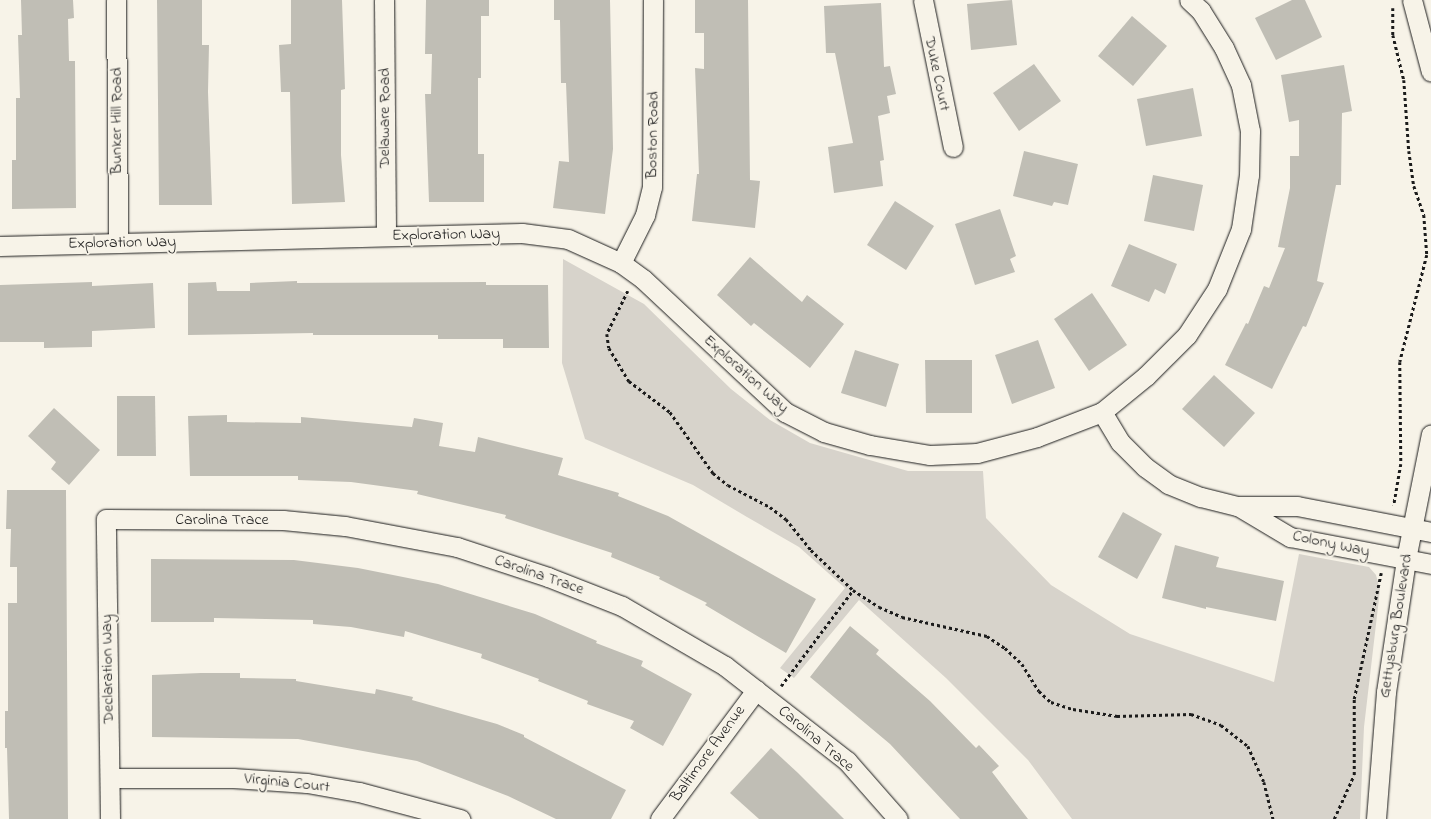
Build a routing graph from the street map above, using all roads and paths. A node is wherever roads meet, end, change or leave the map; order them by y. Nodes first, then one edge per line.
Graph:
1 (116, 0) edge
2 (384, 0) edge
3 (653, 0) edge
4 (923, 0) edge
5 (1189, 0) edge
6 (1393, 0) edge
7 (1412, 0) edge
8 (1431, 72) edge
9 (953, 147) dead end
10 (386, 236) junction
11 (118, 243) junction
12 (0, 246) edge
13 (621, 263) junction
14 (638, 275) junction
15 (1102, 412) junction
16 (1431, 434) edge
17 (1237, 506) junction
18 (106, 519) joint
19 (1390, 524) junction
20 (1412, 528) junction
21 (1431, 532) edge
22 (1384, 555) junction
23 (1406, 559) junction
24 (1431, 564) edge
25 (853, 590) junction
26 (779, 688) dead end
27 (756, 690) junction
28 (110, 778) junction
29 (110, 819) edge
30 (460, 819) edge
31 (660, 819) edge
32 (898, 819) edge
33 (1273, 819) edge
34 (1334, 819) edge
35 (1376, 819) edge

1 - 11 street, Bunker Hill Road
2 - 10 street, Delaware Road
3 - 13 street, Boston Road
4 - 9 street, Duke Court
5 - 15 street, Exploration Way
6 - 19 path
7 - 8 street
10 - 11 street, Exploration Way
10 - 13 street, Exploration Way
11 - 12 street, Exploration Way
13 - 14 street, Exploration Way
14 - 15 street, Exploration Way
14 - 25 path
15 - 17 street, Colony Way
16 - 20 street, Gettysburg Boulevard
17 - 19 street, Colony Way
17 - 22 street, Colony Way
18 - 27 street, Carolina Trace
18 - 28 street, Declaration Way
19 - 20 street, Colony Way
20 - 21 street, Colony Way
20 - 23 street, Gettysburg Boulevard
22 - 23 street, Colony Way
22 - 34 path
23 - 24 street, Colony Way
23 - 35 street, Gettysburg Boulevard
25 - 26 path
25 - 33 path
27 - 31 street, Baltimore Avenue
27 - 32 street, Carolina Trace
28 - 29 street, Declaration Way
28 - 30 street, Virginia Court

